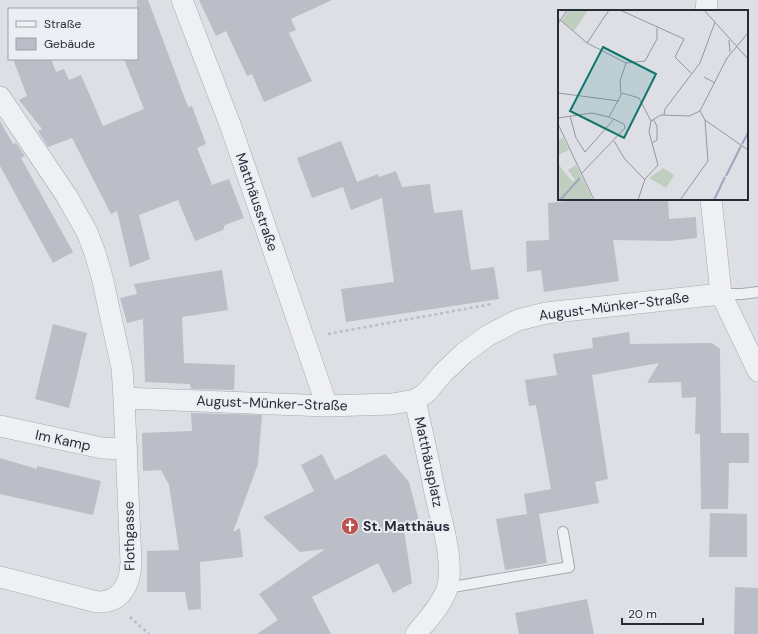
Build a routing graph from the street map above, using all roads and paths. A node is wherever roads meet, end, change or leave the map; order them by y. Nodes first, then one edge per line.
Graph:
1 (182, 0) edge
2 (707, 0) edge
3 (706, 10) edge
4 (0, 97) edge
5 (711, 200) edge
6 (758, 292) edge
7 (721, 294) junction
8 (492, 304) dead end
9 (304, 338) junction
10 (758, 371) edge
11 (124, 398) junction
12 (415, 400) junction
13 (327, 406) junction
14 (0, 426) edge
15 (127, 449) junction
16 (563, 532) dead end
17 (0, 577) edge
18 (447, 588) junction
19 (416, 634) edge

1 - 9 street, Matthäusstraße
2 - 3 street
4 - 11 street
5 - 7 street
6 - 7 lane
7 - 10 street
7 - 12 street, August-Münker-Straße
8 - 9 path
9 - 13 street, Matthäusstraße
11 - 13 street, August-Münker-Straße
11 - 15 street, Flothgasse
12 - 13 street, August-Münker-Straße
12 - 18 street, Matthäusplatz
14 - 15 street, Im Kamp
15 - 17 street, Flothgasse
16 - 18 lane
18 - 19 street, Matthäusplatz

